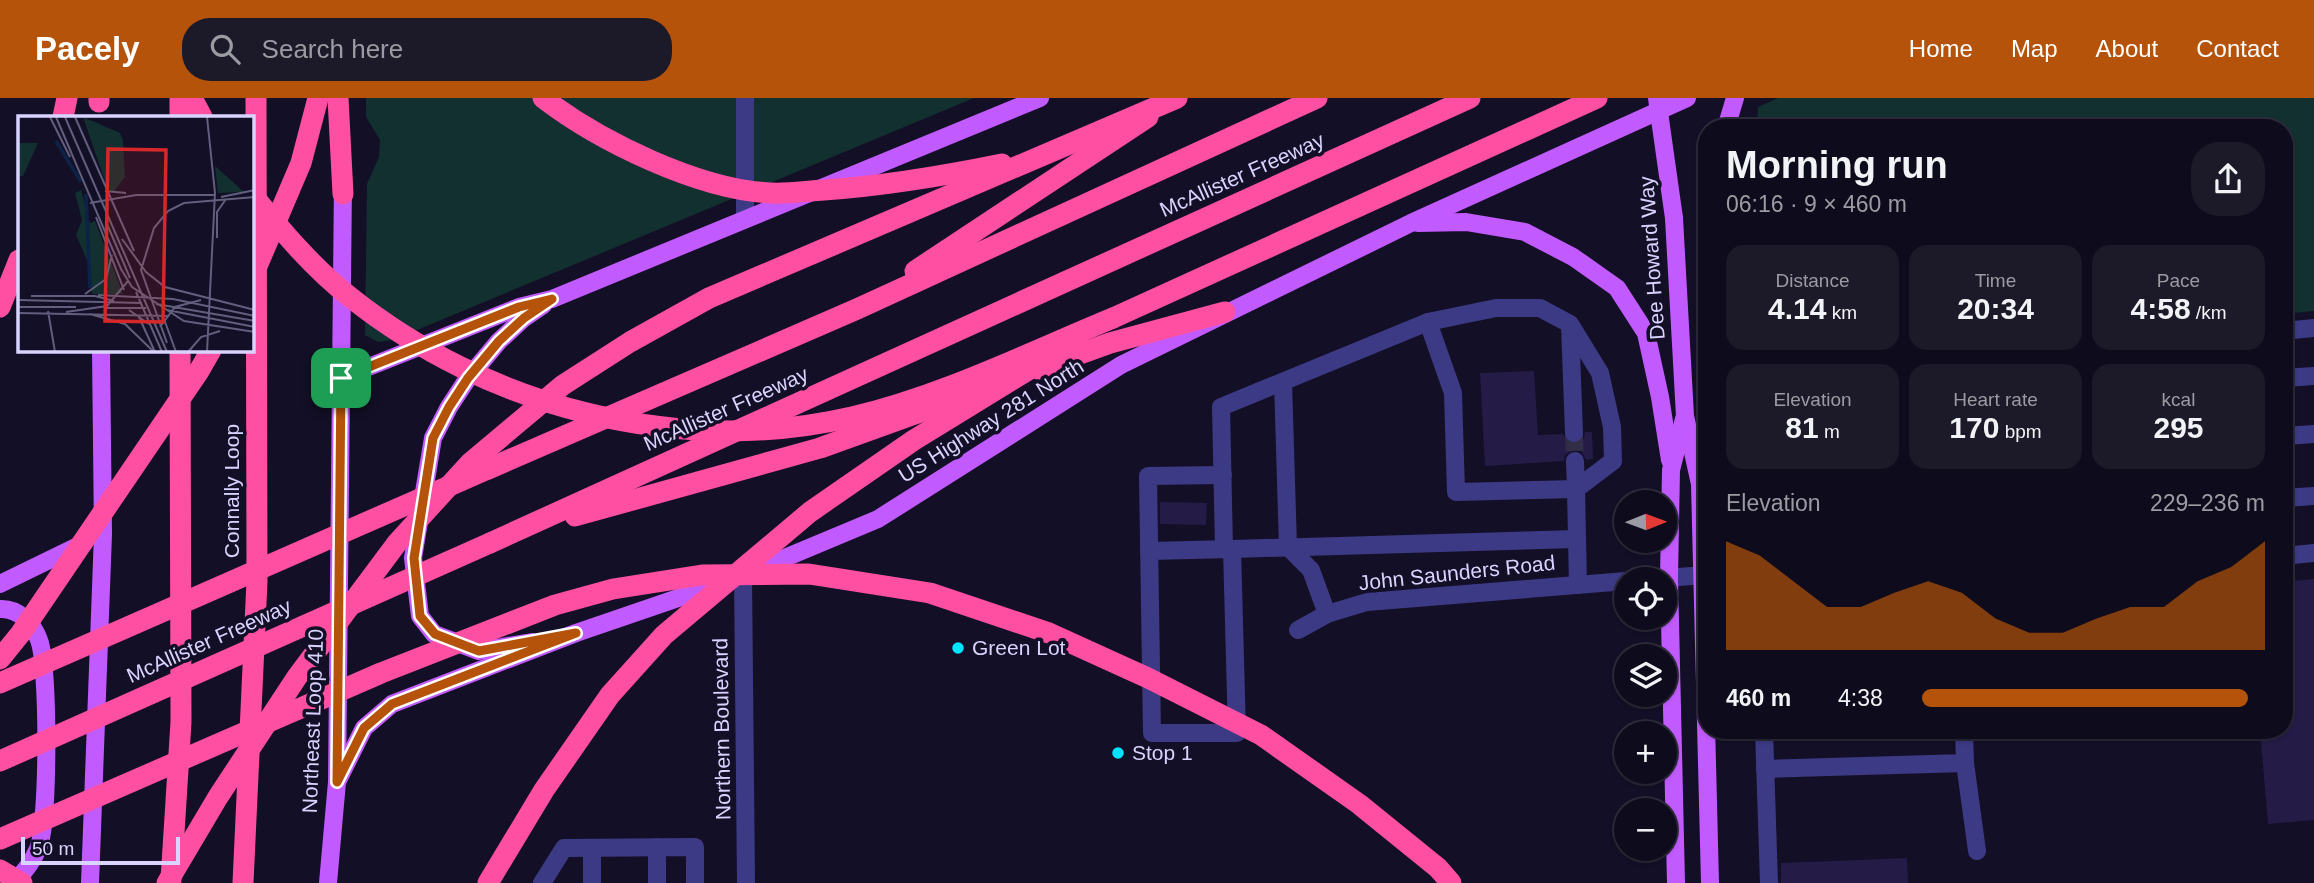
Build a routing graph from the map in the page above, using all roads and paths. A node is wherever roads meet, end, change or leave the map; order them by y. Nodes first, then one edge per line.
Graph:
1 (67, 98) edge
2 (180, 98) edge
3 (192, 98) edge
4 (256, 98) edge
5 (318, 98) edge
6 (338, 98) edge
7 (344, 98) edge
8 (542, 98) edge
9 (745, 98) edge
10 (1040, 98) edge
11 (1177, 98) edge
12 (1317, 98) edge
13 (1470, 98) edge
14 (1597, 98) edge
15 (1657, 98) edge
16 (1687, 98) edge
17 (1735, 98) edge
18 (63, 116) edge
19 (180, 116) edge
20 (201, 116) edge
21 (1729, 119) edge
22 (1052, 153) junction
23 (343, 194) junction
24 (254, 196) edge
25 (745, 218) junction
26 (1410, 223) junction
27 (18, 262) edge
28 (254, 273) edge
29 (552, 299) junction
30 (0, 307) edge
31 (857, 309) junction
32 (1226, 312) junction
33 (1113, 318) junction
34 (1429, 322) junction
35 (1570, 324) junction
36 (2314, 328) edge
37 (2293, 330) edge
38 (101, 352) edge
39 (180, 352) edge
40 (210, 352) edge
41 (2314, 376) edge
42 (2293, 377) edge
43 (341, 378) junction
44 (1283, 382) junction
45 (1685, 416) junction
46 (1574, 433) tunnel mouth
47 (2314, 434) edge
48 (2293, 435) edge
49 (1575, 461) tunnel mouth
50 (1671, 470) junction
51 (1223, 474) junction
52 (1698, 475) edge
53 (1576, 489) junction
54 (2314, 496) edge
55 (2293, 497) edge
56 (103, 534) junction
57 (499, 538) junction
58 (1577, 539) junction
59 (1288, 547) junction
60 (1228, 549) junction
61 (1149, 551) junction
62 (2314, 554) edge
63 (2293, 555) edge
64 (1669, 567) edge
65 (743, 575) junction
66 (1698, 576) edge
67 (1677, 577) edge
68 (1614, 582) edge
69 (0, 584) edge
70 (1578, 584) junction
71 (0, 609) edge
72 (1327, 614) junction
73 (1298, 630) dead end
74 (1670, 630) edge
75 (576, 633) junction
76 (0, 659) edge
77 (0, 683) edge
78 (1707, 739) edge
79 (1764, 739) edge
80 (1964, 739) edge
81 (0, 761) edge
82 (1965, 764) junction
83 (1765, 769) junction
84 (337, 782) junction
85 (0, 839) edge
86 (657, 847) junction
87 (592, 848) junction
88 (1977, 851) dead end
89 (0, 870) edge
90 (13, 883) edge
91 (22, 883) edge
92 (90, 883) edge
93 (169, 883) edge
94 (243, 883) edge
95 (328, 883) edge
96 (488, 883) edge
97 (542, 883) edge
98 (592, 883) edge
99 (657, 883) edge
100 (695, 883) edge
101 (746, 883) edge
102 (1451, 883) edge
103 (1676, 883) edge
104 (1710, 883) edge
105 (1769, 883) edge

1 - 18 highway
2 - 19 highway
3 - 20 highway
4 - 94 highway, Connally Loop
5 - 28 highway, bridge
6 - 23 highway
7 - 23 main road, Northeast Loop 410
8 - 22 highway, bridge
9 - 25 street
10 - 25 main road
11 - 22 highway, bridge
11 - 31 highway
12 - 31 highway, McAllister Freeway
13 - 57 highway, McAllister Freeway
14 - 33 highway
15 - 45 main road, Dee Howard Way, bridge
16 - 26 main road, US Highway 281 North
17 - 21 main road
22 - 93 highway, bridge
23 - 43 main road, Northeast Loop 410
24 - 33 highway, bridge
25 - 29 main road
26 - 32 main road, US Highway 281 North
26 - 50 main road
27 - 30 highway
29 - 43 main road
29 - 75 main road
31 - 77 highway, McAllister Freeway, bridge
32 - 57 highway
32 - 65 main road, US Highway 281 North
33 - 96 highway, bridge
34 - 35 street
34 - 44 street
34 - 53 street
35 - 46 street
35 - 53 street
36 - 37 street
38 - 56 main road
39 - 93 highway
40 - 76 highway, bridge
41 - 42 street
43 - 84 main road, Northeast Loop 410
44 - 51 street
44 - 59 street
45 - 50 main road, Dee Howard Way
45 - 52 main road, Dee Howard Way
47 - 48 street
49 - 53 street
50 - 64 main road, Dee Howard Way
51 - 60 street
51 - 61 street
53 - 58 street
54 - 55 street
56 - 69 main road
56 - 92 main road
57 - 81 highway, McAllister Freeway, bridge
58 - 59 street
58 - 70 street
59 - 60 street
59 - 72 street
60 - 61 street
60 - 61 street
62 - 63 street
65 - 75 main road, US Highway 281 North
65 - 101 street, Northern Boulevard
66 - 67 street
68 - 70 street, John Saunders Road
70 - 72 street, John Saunders Road
71 - 90 main road
72 - 73 street, John Saunders Road
74 - 103 main road, Dee Howard Way
75 - 84 main road, US Highway 281 North
78 - 104 main road, Dee Howard Way
79 - 83 street
80 - 82 street
82 - 83 street
82 - 88 street
83 - 105 street
84 - 95 main road, Northeast Loop 410
85 - 102 highway, bridge
86 - 87 street
86 - 99 street
86 - 100 street
87 - 97 street
87 - 98 street
89 - 91 highway, bridge

